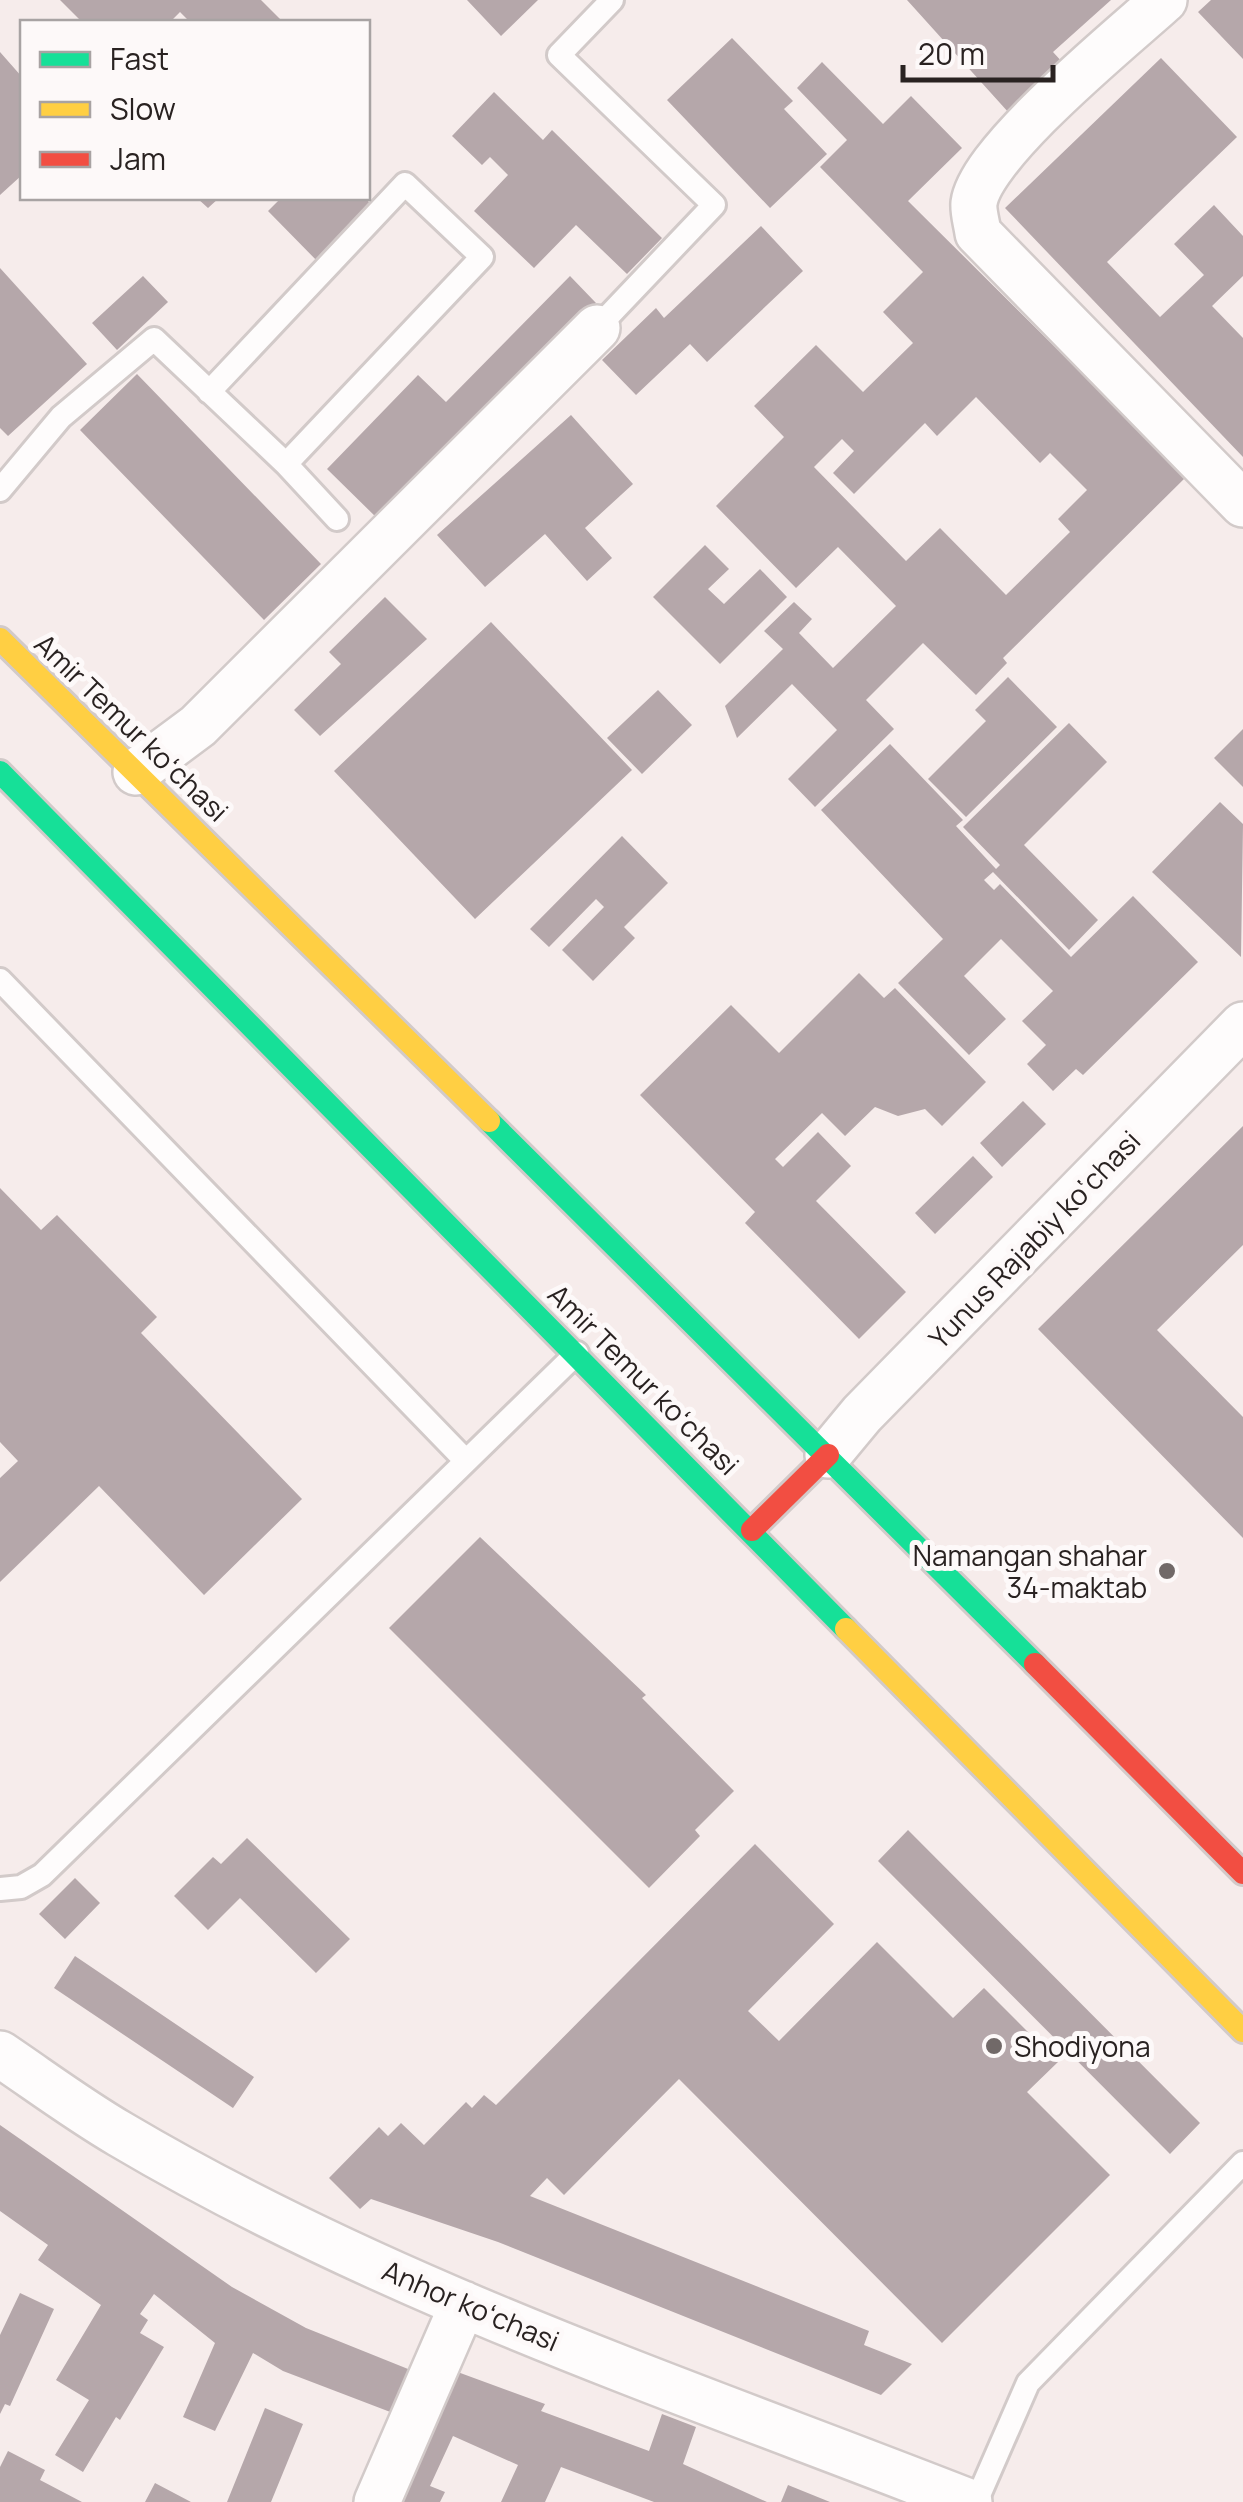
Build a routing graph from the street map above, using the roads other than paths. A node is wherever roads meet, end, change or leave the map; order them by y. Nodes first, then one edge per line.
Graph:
1 (612, 0) edge
2 (1164, 0) edge
3 (597, 328) joint
4 (209, 392) junction
5 (286, 464) junction
6 (0, 490) edge
7 (1243, 504) edge
8 (337, 519) dead end
9 (0, 639) edge
10 (0, 772) edge
11 (136, 772) junction
12 (0, 980) edge
13 (1243, 1025) edge
14 (576, 1353) junction
15 (828, 1455) junction
16 (466, 1460) junction
17 (752, 1530) junction
18 (1243, 1873) edge
19 (0, 1888) edge
20 (1243, 2031) edge
21 (0, 2054) edge
22 (1243, 2163) edge
23 (464, 2304) junction
24 (377, 2502) edge
25 (972, 2502) edge

1 - 3 lane
2 - 7 street
3 - 11 street
4 - 5 lane
4 - 5 lane
4 - 6 lane
5 - 8 lane
9 - 11 main road, Amir Temur koʻchasi
10 - 14 main road, Amir Temur koʻchasi
11 - 15 main road, Amir Temur koʻchasi
12 - 16 lane
13 - 15 street, Yunus Rajabiy ko‘chasi
14 - 16 lane
14 - 17 main road, Amir Temur koʻchasi
15 - 17 main road
15 - 18 main road, Amir Temur koʻchasi
16 - 19 lane
17 - 20 main road, Amir Temur koʻchasi
21 - 23 street, Anhor koʻchasi
22 - 25 lane
23 - 24 street
23 - 25 street, Anhor koʻchasi

